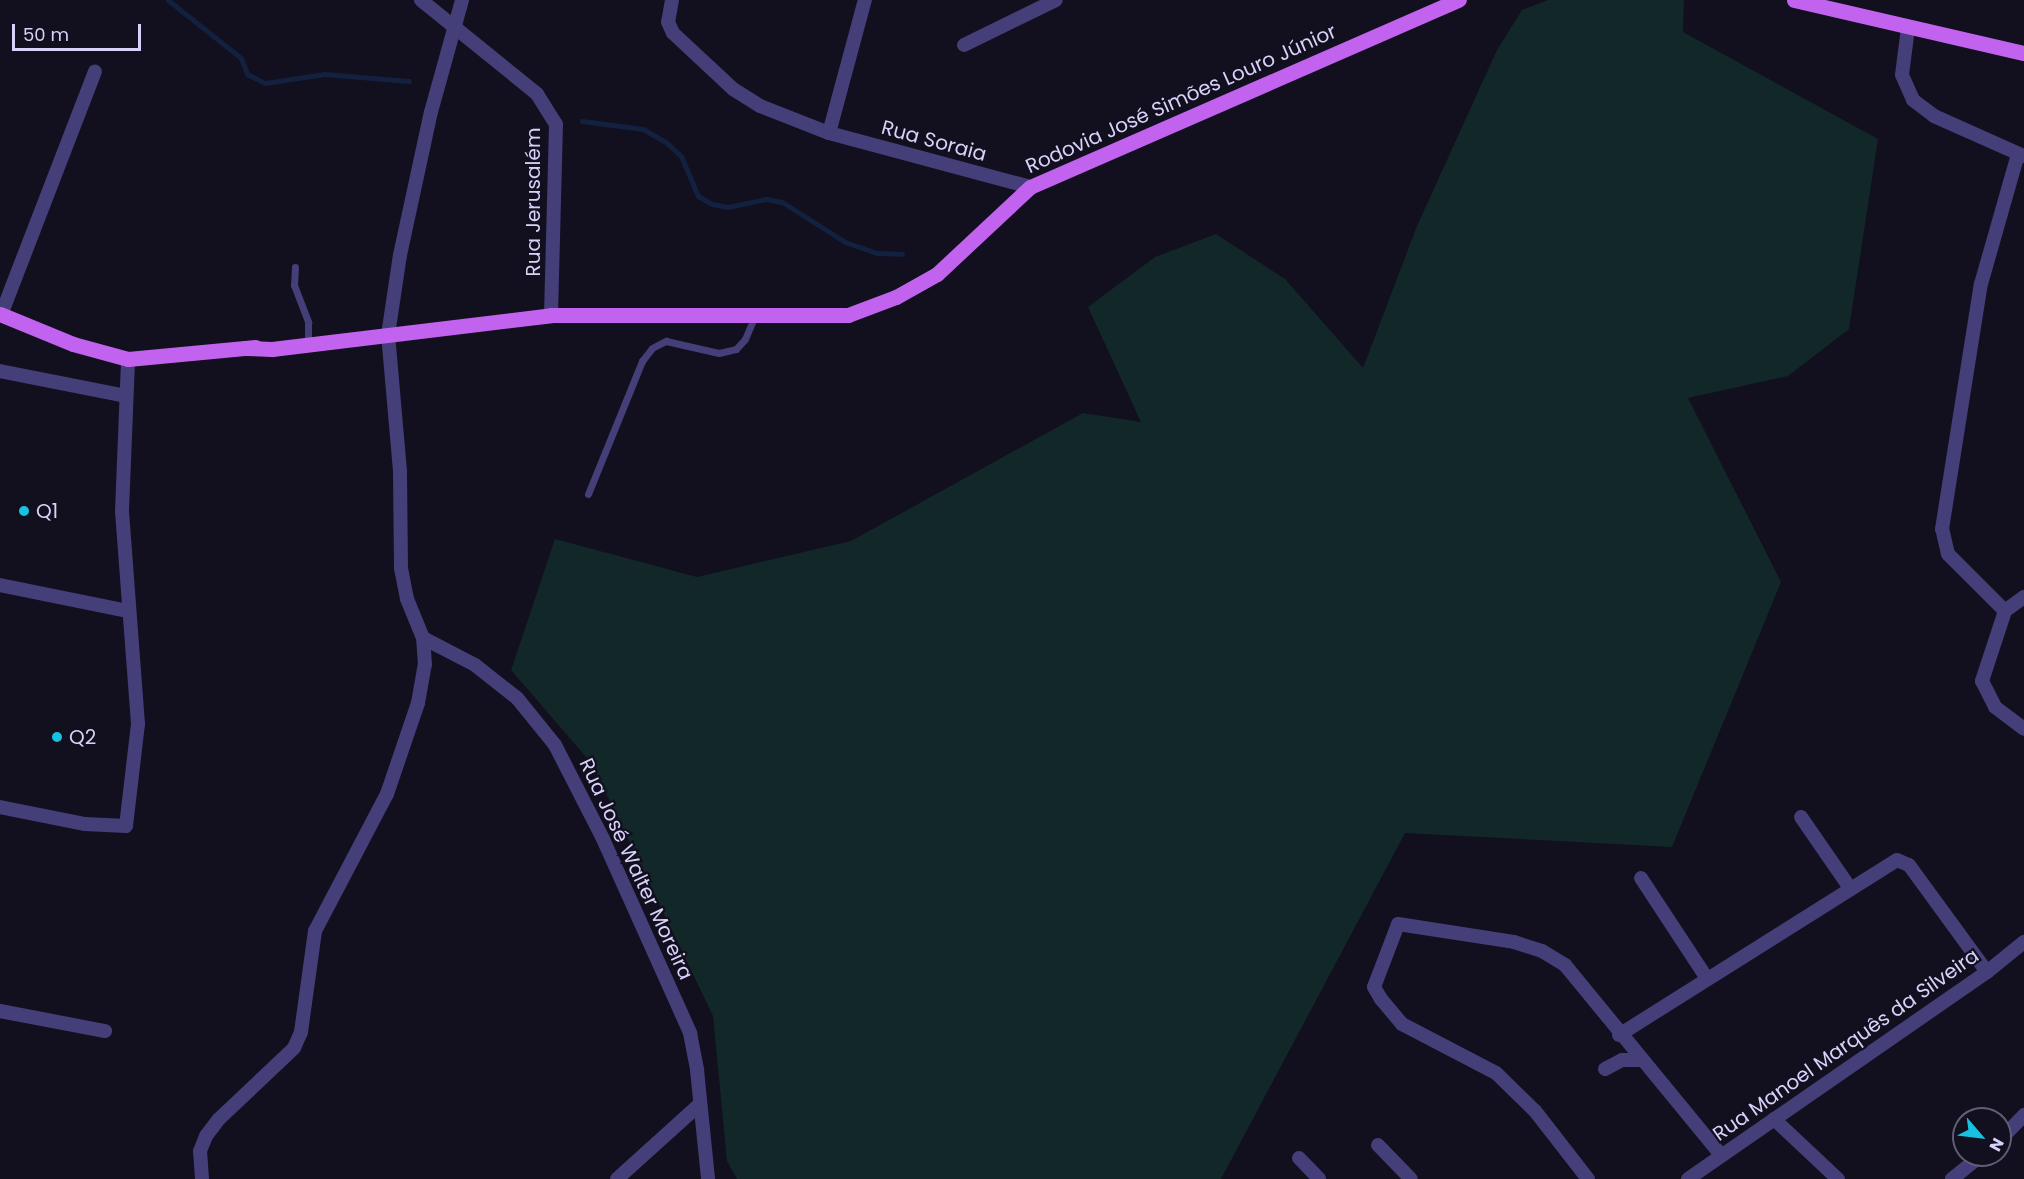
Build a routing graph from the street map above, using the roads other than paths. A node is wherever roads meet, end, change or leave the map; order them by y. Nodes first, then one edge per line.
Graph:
1 (421, 0) edge
2 (462, 0) edge
3 (672, 0) edge
4 (865, 0) edge
5 (1056, 0) edge
6 (1794, 0) edge
7 (1451, 2) edge
8 (1836, 6) edge
9 (455, 24) junction
10 (1908, 28) junction
11 (964, 45) dead end
12 (2024, 53) edge
13 (95, 71) dead end
14 (828, 133) junction
15 (2021, 155) edge
16 (1030, 187) junction
17 (295, 267) dead end
18 (0, 314) edge
19 (551, 315) junction
20 (755, 315) junction
21 (388, 335) junction
22 (308, 338) junction
23 (356, 338) junction
24 (245, 348) junction
25 (128, 358) junction
26 (0, 371) edge
27 (126, 396) junction
28 (588, 494) dead end
29 (0, 585) edge
30 (2024, 597) edge
31 (128, 611) junction
32 (2005, 611) junction
33 (423, 638) junction
34 (2024, 729) edge
35 (0, 807) edge
36 (1800, 817) dead end
37 (1641, 878) dead end
38 (1850, 888) junction
39 (2024, 942) edge
40 (1987, 972) junction
41 (1706, 976) junction
42 (0, 1011) edge
43 (105, 1031) dead end
44 (1619, 1035) junction
45 (1640, 1060) junction
46 (1605, 1069) dead end
47 (699, 1105) junction
48 (2024, 1115) edge
49 (1774, 1119) junction
50 (2012, 1128) edge
51 (1378, 1145) dead end
52 (1721, 1155) junction
53 (1299, 1158) dead end
54 (1967, 1167) edge
55 (202, 1179) edge
56 (617, 1179) edge
57 (708, 1179) edge
58 (1319, 1179) edge
59 (1411, 1179) edge
60 (1588, 1179) edge
61 (1688, 1179) edge
62 (1838, 1179) edge
63 (1952, 1179) edge

1 - 9 street, Rua Jerusalém
2 - 9 street
3 - 14 street, Rua Soraia
4 - 14 street
5 - 11 street
6 - 8 main road
7 - 16 main road, Rodovia José Simões Louro Júnior
8 - 10 main road
9 - 19 street, Rua Jerusalém
9 - 21 street
10 - 12 main road
10 - 15 street
13 - 18 street
14 - 16 street, Rua Soraia
15 - 32 street
16 - 20 main road, Rodovia José Simões Louro Júnior
17 - 22 lane
18 - 25 main road, Rodovia José Simões Louro Júnior
19 - 20 main road, Rodovia José Simões Louro Júnior
19 - 21 main road, Rodovia José Simões Louro Júnior
20 - 28 lane
21 - 23 main road, Rodovia José Simões Louro Júnior
21 - 33 street
22 - 23 main road, Rodovia José Simões Louro Júnior
22 - 24 main road, Rodovia José Simões Louro Júnior
23 - 24 main road, Rodovia José Simões Louro Júnior
24 - 25 main road, Rodovia José Simões Louro Júnior
25 - 27 street
26 - 27 street
27 - 31 street
29 - 31 street
30 - 32 street
31 - 35 street
32 - 34 street
33 - 47 street, Rua José Walter Moreira
33 - 55 street
36 - 38 street
37 - 41 street
38 - 40 street
38 - 41 street
39 - 40 street, Rua Manoel Marquês da Silveira
40 - 49 street, Rua Manoel Marquês da Silveira
41 - 44 street
42 - 43 street
44 - 45 street
44 - 60 street
45 - 46 street
45 - 52 street
47 - 56 street
47 - 57 street, Rua José Walter Moreira
48 - 50 street
49 - 52 street, Rua Manoel Marquês da Silveira
49 - 62 street
51 - 59 street
52 - 61 street, Rua Manoel Marquês da Silveira
53 - 58 street
54 - 63 street

